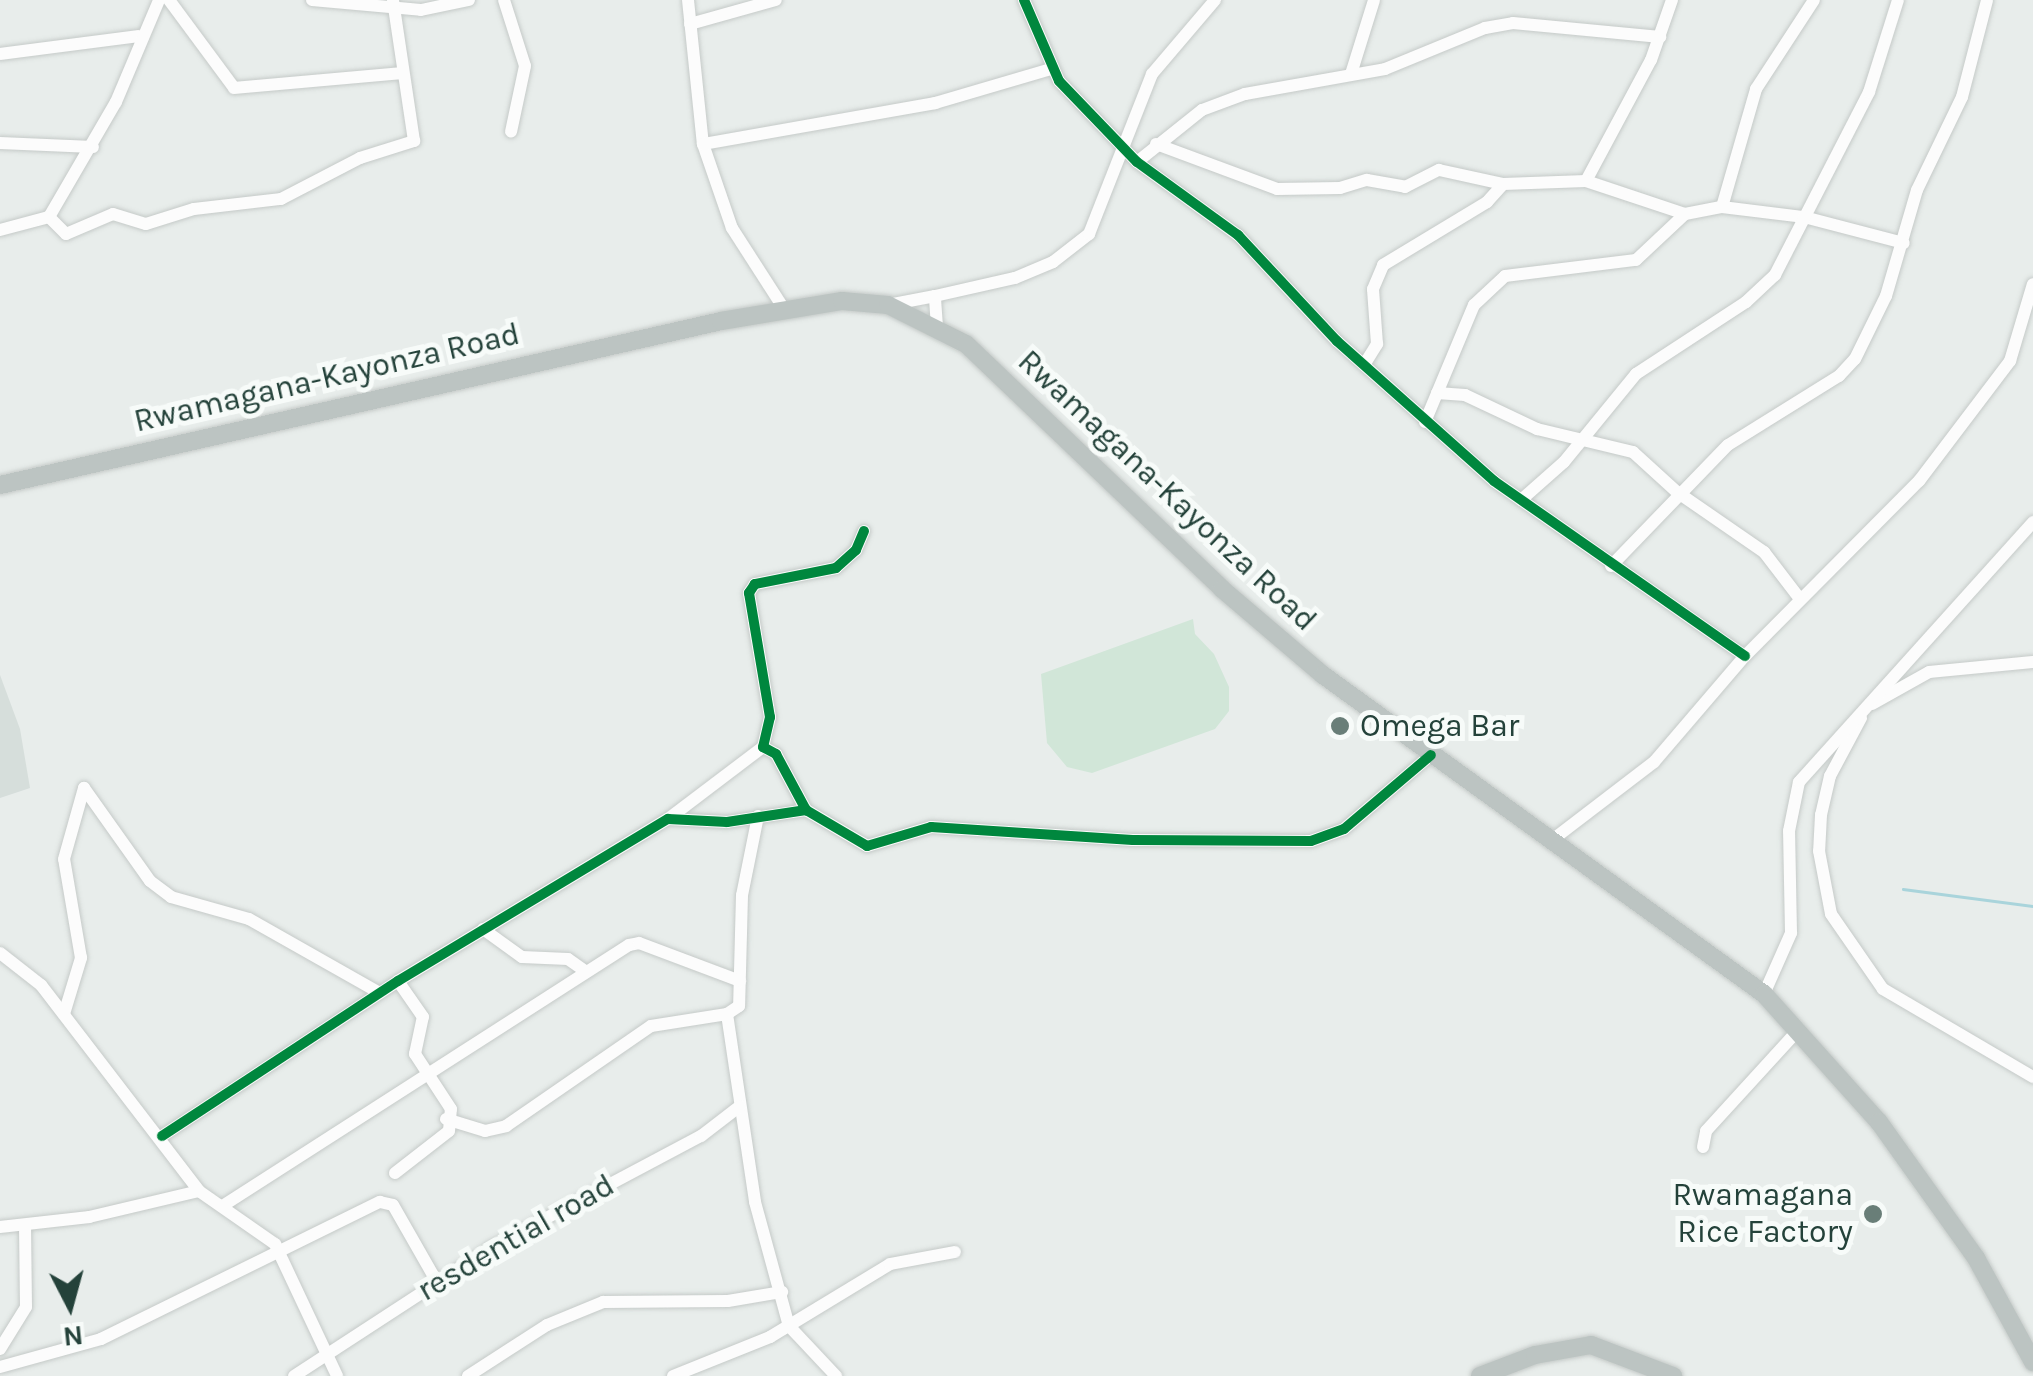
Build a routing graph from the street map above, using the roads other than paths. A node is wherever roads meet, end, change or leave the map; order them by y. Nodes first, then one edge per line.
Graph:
1 (159, 0) edge
2 (169, 0) edge
3 (312, 0) edge
4 (469, 0) edge
5 (504, 0) edge
6 (688, 0) edge
7 (776, 0) edge
8 (1024, 0) edge
9 (1215, 0) edge
10 (1374, 0) edge
11 (1672, 0) edge
12 (1814, 0) edge
13 (1898, 0) edge
14 (1986, 0) edge
15 (393, 4) edge
16 (690, 24) junction
17 (139, 36) junction
18 (1660, 36) junction
19 (0, 54) edge
20 (1050, 68) junction
21 (402, 73) junction
22 (1351, 74) junction
23 (512, 132) dead end
24 (0, 144) edge
25 (704, 144) junction
26 (1156, 144) junction
27 (1119, 145) junction
28 (93, 147) junction
29 (1137, 162) junction
30 (1586, 181) junction
31 (1503, 184) junction
32 (1722, 206) junction
33 (1686, 214) junction
34 (49, 217) junction
35 (1804, 217) junction
36 (0, 230) edge
37 (1904, 243) junction
38 (2033, 284) edge
39 (935, 296) junction
40 (888, 305) junction
41 (784, 310) junction
42 (937, 328) junction
43 (1364, 365) junction
44 (1437, 393) junction
45 (1425, 422) junction
46 (1586, 437) junction
47 (0, 485) edge
48 (1677, 492) junction
49 (1521, 500) junction
50 (2033, 522) edge
51 (864, 531) dead end
52 (1611, 566) junction
53 (1800, 599) junction
54 (1745, 656) junction
55 (2033, 662) edge
56 (1874, 698) junction
57 (764, 748) junction
58 (1431, 755) junction
59 (806, 810) junction
60 (758, 816) junction
61 (668, 818) junction
62 (1552, 840) junction
63 (483, 929) junction
64 (0, 954) edge
65 (585, 971) junction
66 (398, 981) junction
67 (740, 981) junction
68 (380, 994) junction
69 (1764, 994) junction
70 (64, 1014) junction
71 (727, 1014) junction
72 (1800, 1030) junction
73 (426, 1077) junction
74 (2033, 1077) edge
75 (740, 1106) junction
76 (446, 1119) junction
77 (162, 1136) junction
78 (1703, 1147) dead end
79 (395, 1173) dead end
80 (199, 1191) junction
81 (224, 1205) junction
82 (25, 1224) junction
83 (0, 1226) edge
84 (955, 1252) dead end
85 (281, 1256) junction
86 (437, 1282) junction
87 (782, 1292) junction
88 (789, 1326) junction
89 (0, 1349) edge
90 (324, 1356) junction
91 (2033, 1362) edge
92 (0, 1367) edge
93 (294, 1376) edge
94 (337, 1376) edge
95 (468, 1376) edge
96 (673, 1376) edge
97 (836, 1376) edge
98 (1480, 1376) edge
99 (1673, 1376) edge

1 - 17 street
2 - 21 street
3 - 15 street
4 - 15 street
5 - 23 street
6 - 16 street
7 - 16 street
8 - 20 street
9 - 27 street
10 - 22 street
11 - 18 street
12 - 32 street
13 - 35 street
14 - 37 street
15 - 21 street
16 - 25 street
17 - 19 street
17 - 28 street
18 - 22 street
18 - 30 street
20 - 25 street
20 - 27 street
21 - 34 street
22 - 26 street
24 - 28 street
25 - 41 street
26 - 29 street
26 - 31 street
27 - 29 street
27 - 39 street
28 - 34 street
29 - 43 street
30 - 31 street
30 - 33 street
31 - 43 street
32 - 33 street
32 - 35 street
33 - 44 street
34 - 36 street
35 - 37 street
35 - 46 street
37 - 48 street
38 - 53 street
39 - 40 street
39 - 42 street
40 - 41 highway, Rwamagana-Kayonza Road
40 - 42 highway, Rwamagana-Kayonza Road
41 - 47 highway, Rwamagana-Kayonza Road
42 - 58 highway, Rwamagana-Kayonza Road
43 - 45 street
44 - 45 street
44 - 46 street
45 - 49 street
46 - 48 street
46 - 49 street
48 - 52 street
48 - 53 street
49 - 52 street
50 - 56 street
51 - 57 street
52 - 54 street
53 - 54 street
54 - 62 street
55 - 56 street
56 - 69 street
56 - 74 street
57 - 59 street
57 - 61 street
58 - 59 street
58 - 62 highway, Rwamagana-Kayonza Road
59 - 60 street
60 - 61 street
60 - 67 street
61 - 63 street
62 - 69 highway, Rwamagana-Kayonza Road
63 - 65 street
63 - 66 street
64 - 70 street
65 - 67 street
65 - 73 street
66 - 68 street
66 - 73 street
67 - 71 street
68 - 70 street
68 - 77 street
69 - 72 highway, Rwamagana-Kayonza Road
70 - 77 street
71 - 75 street
71 - 76 street
72 - 78 street
72 - 91 highway, Rwamagana-Kayonza Road
73 - 76 street
73 - 81 street
75 - 86 street, resdential road
75 - 87 street
76 - 79 street
77 - 80 street
80 - 81 street
80 - 82 street
81 - 85 street
82 - 83 street
82 - 89 street
84 - 88 street
85 - 86 street
85 - 90 street
85 - 92 street
86 - 90 street, resdential road
87 - 88 street
87 - 95 street
88 - 96 street
88 - 97 street
90 - 93 street, resdential road
90 - 94 street
98 - 99 highway

